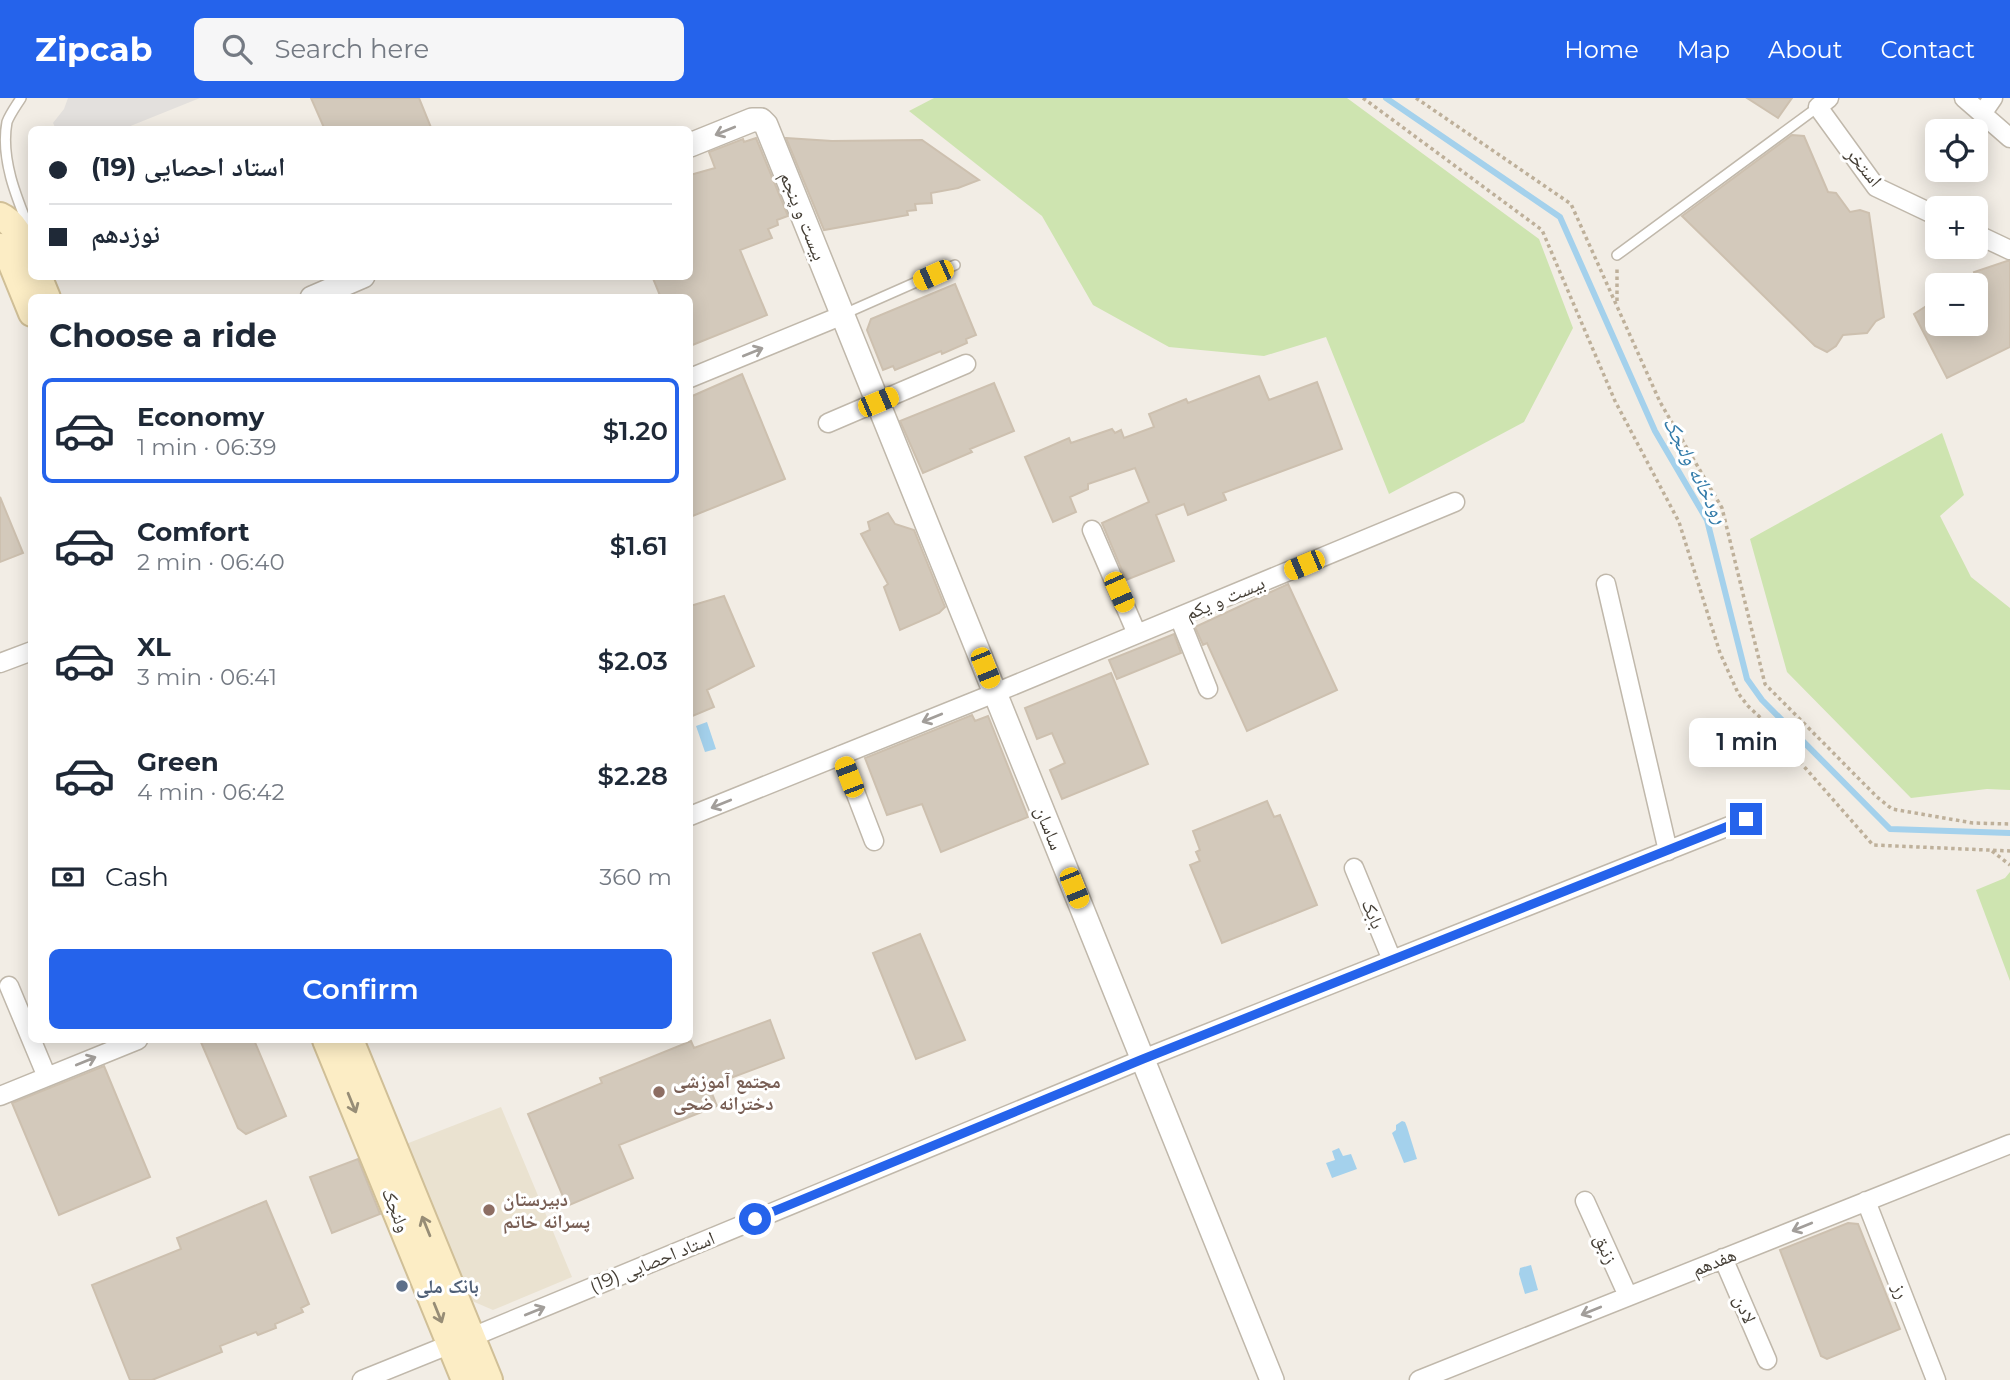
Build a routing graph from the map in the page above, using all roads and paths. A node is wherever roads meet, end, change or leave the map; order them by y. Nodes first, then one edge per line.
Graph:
1 (21, 98) edge
2 (1363, 98) edge
3 (1416, 98) edge
4 (1964, 98) edge
5 (1993, 98) edge
6 (1824, 103) edge
7 (1982, 114) junction
8 (2010, 138) edge
9 (693, 144) edge
10 (1, 162) edge
11 (1925, 210) edge
12 (0, 216) edge
13 (28, 225) edge
14 (1988, 240) edge
15 (2010, 250) edge
16 (1617, 254) joint
17 (14, 256) edge
18 (955, 265) dead end
19 (354, 280) edge
20 (321, 294) edge
21 (28, 300) edge
22 (1617, 306) junction
23 (843, 315) junction
24 (966, 364) dead end
25 (693, 377) edge
26 (878, 402) junction
27 (828, 423) dead end
28 (1455, 502) dead end
29 (1092, 530) dead end
30 (1606, 584) dead end
31 (1179, 617) junction
32 (1138, 634) junction
33 (28, 652) edge
34 (0, 663) edge
35 (1208, 689) dead end
36 (995, 692) junction
37 (841, 755) junction
38 (693, 815) edge
39 (1746, 819) dead end
40 (2010, 824) edge
41 (874, 841) dead end
42 (1668, 850) junction
43 (1990, 850) junction
44 (2010, 851) edge
45 (2010, 865) edge
46 (1354, 868) dead end
47 (1392, 960) junction
48 (9, 986) dead end
49 (28, 1032) edge
50 (33, 1043) edge
51 (131, 1043) edge
52 (327, 1043) edge
53 (351, 1043) edge
54 (1143, 1059) junction
55 (47, 1077) junction
56 (0, 1096) edge
57 (2010, 1144) edge
58 (1585, 1201) dead end
59 (1866, 1201) junction
60 (1723, 1258) junction
61 (1628, 1296) junction
62 (461, 1340) junction
63 (1767, 1360) dead end
64 (362, 1380) edge
65 (466, 1380) edge
66 (489, 1380) edge
67 (1272, 1380) edge
68 (1419, 1380) edge
69 (1936, 1380) edge

1 - 10 lane
2 - 43 path
3 - 22 path
4 - 7 street
5 - 7 street
6 - 11 street, استخر
6 - 16 lane
7 - 8 street
23 -> 9 street, بیست و پنجم
10 - 13 lane
12 - 17 main road
14 - 15 street
16 - 22 path
17 - 21 main road
18 - 23 lane
19 - 20 street
22 - 40 path
25 -> 23 street
23 - 26 street, ساسان
24 - 26 street
26 - 27 street
26 - 36 street, ساسان
28 - 31 street, بیست و یکم
29 - 32 street
30 - 42 street
31 - 32 street, بیست و یکم
31 - 35 street
32 - 36 street, بیست و یکم
33 - 34 street
36 -> 37 street, بیست و یکم
36 - 54 street, ساسان
37 -> 38 street, بیست و یکم
37 - 41 street
39 - 42 street, استاد احصایی (19)
42 - 47 street, استاد احصایی (19)
43 - 44 path
43 - 45 path
46 - 47 street, بابک
47 - 54 street, استاد احصایی (19)
48 - 49 street
50 - 55 street
55 -> 51 street
52 -> 62 main road, ولنجک
62 -> 53 main road, ولنجک
62 -> 54 street, استاد احصایی (19)
54 - 67 street, ساسان
55 - 56 street
57 - 59 street, هفدهم
58 - 61 street, زنبق
59 -> 60 street, هفدهم
59 - 69 street, رز
60 - 61 street, هفدهم
60 - 63 street, لادن
61 -> 68 street, هفدهم
62 - 64 street, استاد احصایی (19)
62 - 65 main road, ولنجک
62 - 66 main road, ولنجک

